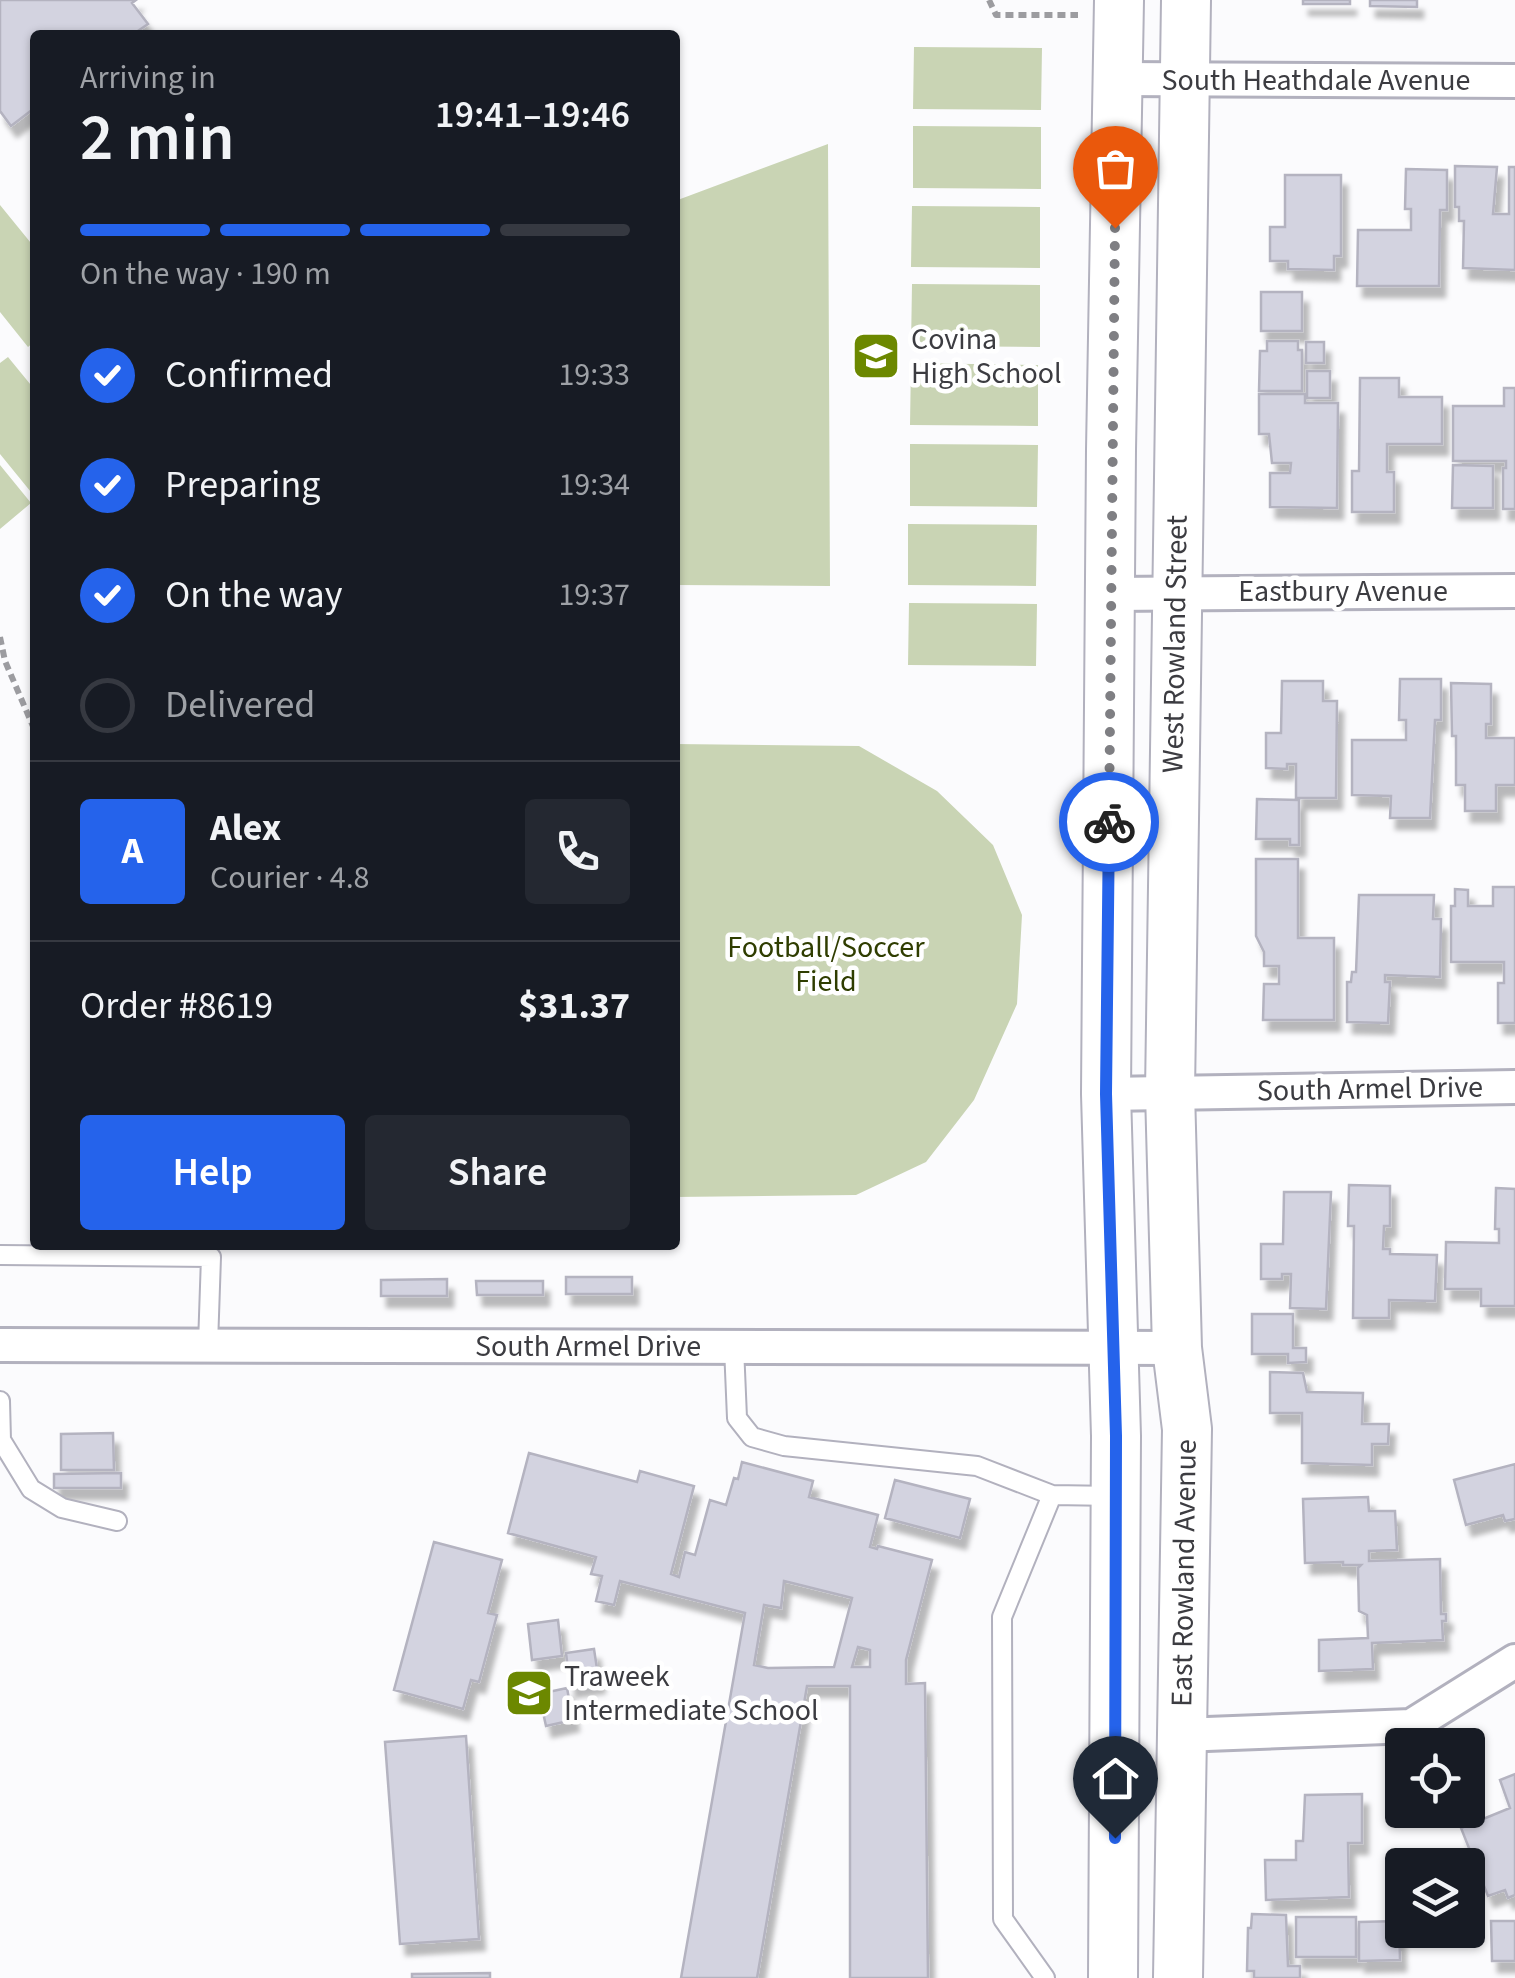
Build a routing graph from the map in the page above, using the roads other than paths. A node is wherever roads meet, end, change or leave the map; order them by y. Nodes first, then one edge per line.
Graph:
1 (1186, 0) edge
2 (1106, 7) edge
3 (1118, 80) junction
4 (1185, 80) junction
5 (1515, 81) edge
6 (1515, 591) edge
7 (1176, 592) junction
8 (1111, 594) junction
9 (1515, 1087) edge
10 (1170, 1092) junction
11 (1106, 1094) junction
12 (0, 1255) edge
13 (0, 1344) edge
14 (208, 1345) junction
15 (734, 1346) junction
16 (1114, 1348) junction
17 (1177, 1348) junction
18 (0, 1400) edge
19 (1052, 1496) junction
20 (1116, 1496) junction
21 (117, 1521) dead end
22 (1515, 1662) edge
23 (1181, 1736) junction
24 (1046, 1978) edge
25 (1113, 1978) edge
26 (1178, 1978) edge

1 - 4 main road, West Rowland Street
2 - 3 main road
3 - 4 street, South Heathdale Avenue
3 - 8 main road
4 - 5 street, South Heathdale Avenue
4 - 7 main road, West Rowland Street
6 - 7 street, Eastbury Avenue
7 - 8 street, Eastbury Avenue
7 - 10 main road, West Rowland Street
8 - 11 main road
9 - 10 street, South Armel Drive
10 - 11 street, South Armel Drive
10 - 17 main road, West Rowland Street
11 - 16 main road
12 - 14 lane
13 - 14 street, South Armel Drive
14 - 15 street, South Armel Drive
15 - 16 street, South Armel Drive
15 - 19 lane
16 - 17 street, South Armel Drive
16 - 20 main road
17 - 23 main road, East Rowland Avenue
18 - 21 lane
19 - 20 lane
19 - 24 lane
20 - 25 main road
22 - 23 street
23 - 26 main road, East Rowland Avenue

